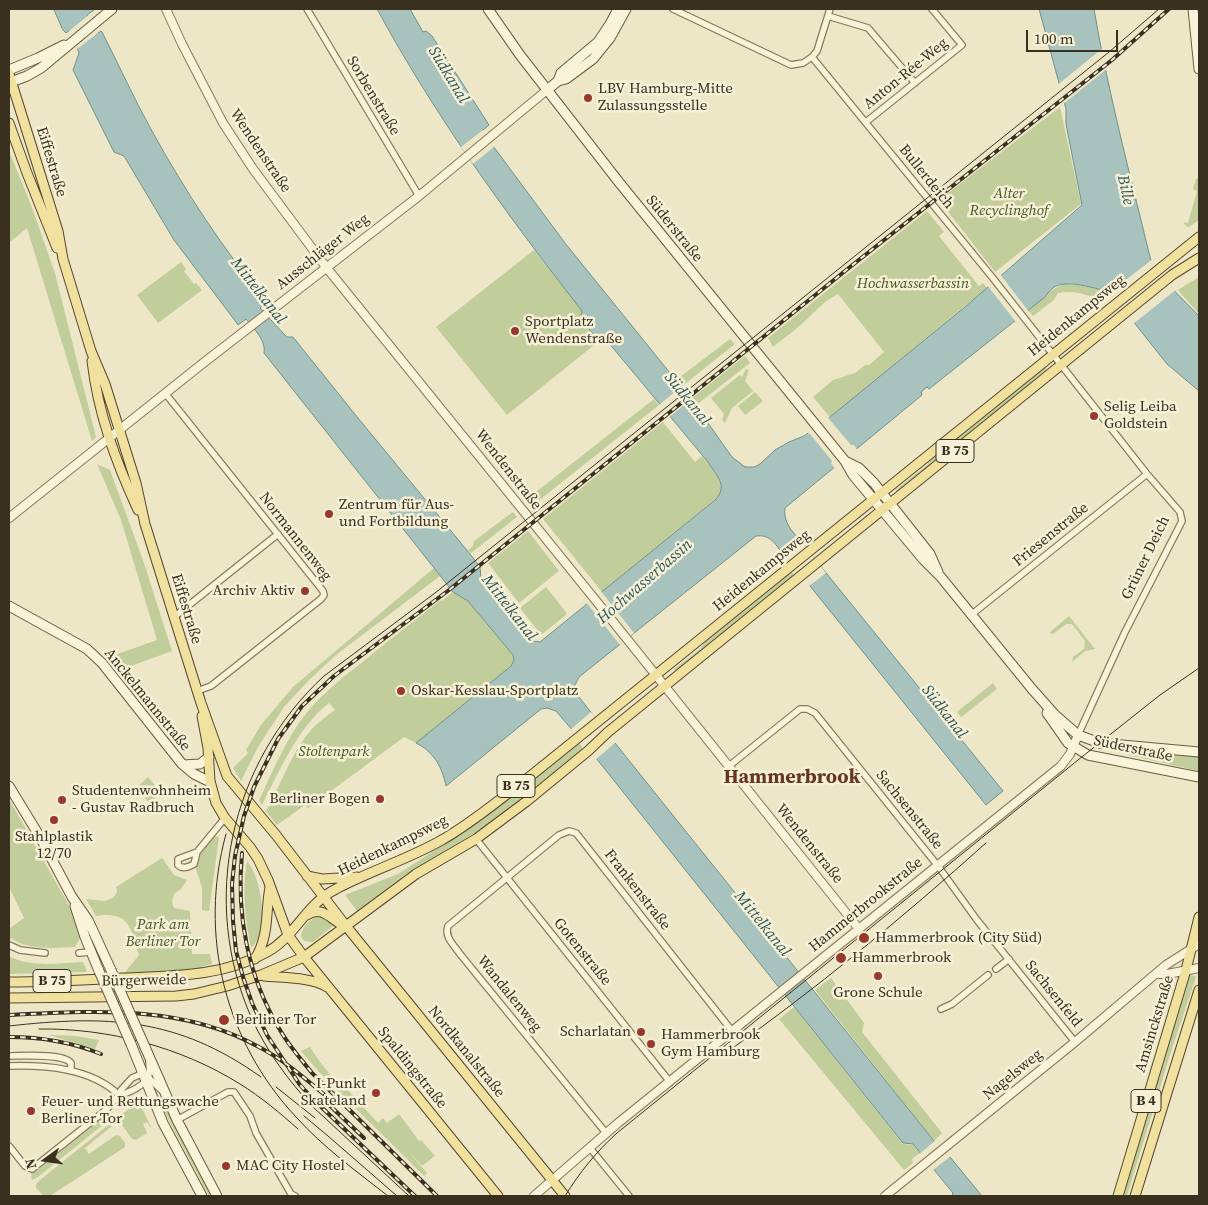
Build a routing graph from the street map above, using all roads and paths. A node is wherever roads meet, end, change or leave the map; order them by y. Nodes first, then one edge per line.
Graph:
1 (112, 9) edge
2 (166, 9) edge
3 (307, 9) edge
4 (488, 9) edge
5 (618, 9) edge
6 (626, 9) edge
7 (673, 9) edge
8 (830, 9) edge
9 (932, 9) edge
10 (1194, 9) edge
11 (828, 16) junction
12 (73, 40) junction
13 (812, 57) junction
14 (1199, 69) edge
15 (9, 70) edge
16 (10, 80) edge
17 (558, 81) junction
18 (915, 83) junction
19 (547, 90) junction
20 (866, 122) junction
21 (9, 123) edge
22 (419, 196) junction
23 (1199, 237) edge
24 (1199, 258) edge
25 (63, 259) junction
26 (326, 267) junction
27 (91, 351) junction
28 (1052, 354) junction
29 (1062, 365) junction
30 (165, 393) junction
31 (119, 430) junction
32 (109, 438) junction
33 (845, 461) junction
34 (1147, 474) junction
35 (881, 492) junction
36 (873, 499) junction
37 (890, 504) junction
38 (882, 510) junction
39 (9, 518) edge
40 (145, 524) junction
41 (278, 534) junction
42 (940, 576) junction
43 (9, 606) edge
44 (971, 615) junction
45 (174, 617) junction
46 (656, 674) junction
47 (665, 686) junction
48 (1032, 690) junction
49 (197, 691) junction
50 (201, 703) junction
51 (1078, 735) junction
52 (1122, 745) junction
53 (1074, 747) junction
54 (1199, 752) edge
55 (209, 757) junction
56 (1119, 762) junction
57 (183, 766) junction
58 (729, 766) junction
59 (1199, 777) edge
60 (210, 782) junction
61 (9, 786) edge
62 (225, 818) junction
63 (476, 839) junction
64 (197, 852) dead end
65 (938, 866) junction
66 (307, 876) junction
67 (359, 877) junction
68 (507, 878) junction
69 (270, 886) junction
70 (72, 897) junction
71 (324, 897) junction
72 (1199, 917) edge
73 (302, 918) junction
74 (346, 926) junction
75 (859, 929) junction
76 (288, 935) junction
77 (9, 945) edge
78 (1196, 946) edge
79 (91, 952) junction
80 (46, 953) dead end
81 (79, 953) dead end
82 (304, 958) junction
83 (255, 959) junction
84 (1009, 959) junction
85 (996, 968) dead end
86 (1199, 968) edge
87 (1186, 970) junction
88 (1158, 974) junction
89 (261, 975) junction
90 (988, 975) dead end
91 (9, 982) edge
92 (330, 989) junction
93 (1199, 990) edge
94 (9, 998) edge
95 (941, 1009) dead end
96 (732, 1031) junction
97 (1075, 1042) junction
98 (9, 1056) edge
99 (149, 1059) junction
100 (9, 1066) edge
101 (70, 1071) junction
102 (146, 1078) junction
103 (670, 1082) junction
104 (164, 1093) junction
105 (119, 1094) junction
106 (177, 1120) junction
107 (606, 1133) junction
108 (9, 1146) edge
109 (590, 1148) junction
110 (552, 1180) junction
111 (202, 1196) edge
112 (217, 1196) edge
113 (296, 1196) edge
114 (498, 1196) edge
115 (534, 1196) edge
116 (565, 1196) edge
117 (629, 1196) edge
118 (885, 1196) edge
119 (1118, 1196) edge
120 (1135, 1196) edge

1 - 12 main road
2 - 26 street, Wendenstraße
3 - 22 street, Sorbenstraße
4 - 19 main road, Süderstraße
5 - 17 main road, Ausschläger Weg
6 - 17 main road, Ausschläger Weg
7 - 13 street
8 - 11 street
9 - 18 street, Anton-Rée-Weg
10 - 14 main road
11 - 13 street
11 - 18 street
12 - 15 main road
12 - 16 main road
13 - 20 street, Bullerdeich
16 - 25 main road, Eiffestraße
17 - 19 main road, Ausschläger Weg
18 - 20 street, Anton-Rée-Weg
19 - 22 street, Ausschläger Weg
19 - 33 main road, Süderstraße
20 - 28 street, Bullerdeich
21 - 25 main road, Eiffestraße
22 - 26 street, Ausschläger Weg
23 - 28 main road, Heidenkampsweg / B 75
24 - 29 main road, Heidenkampsweg / B 75
25 - 27 main road, Eiffestraße
26 - 30 street, Ausschläger Weg
26 - 46 street, Wendenstraße
27 - 31 main road, Eiffestraße
27 - 32 main road, Eiffestraße
28 - 29 street, Grüner Deich
28 - 35 main road, Heidenkampsweg / B 75
29 - 34 street, Grüner Deich
29 - 37 main road, Heidenkampsweg / B 75
30 - 31 street, Ausschläger Weg
30 - 41 street, Normannenweg
31 - 32 street, Ausschläger Weg
31 - 40 main road, Eiffestraße
32 - 39 street, Ausschläger Weg
32 - 40 main road, Eiffestraße
33 - 35 main road, Süderstraße
33 - 36 main road, Süderstraße
34 - 44 street, Friesenstraße
34 - 51 street, Grüner Deich
35 - 36 main road, Heidenkampsweg / B 75
35 - 37 main road, Süderstraße
36 - 38 main road, Süderstraße
36 - 46 main road, Heidenkampsweg / B 75
37 - 38 main road, Heidenkampsweg / B 75
37 - 42 main road, Süderstraße
38 - 42 main road, Süderstraße
38 - 47 main road, Heidenkampsweg / B 75
40 - 45 main road, Eiffestraße
41 - 45 street
41 - 49 street, Normannenweg
42 - 44 main road, Süderstraße
43 - 57 main road, Anckelmannstraße
44 - 48 main road, Süderstraße
45 - 49 main road, Eiffestraße
46 - 47 street, Wendenstraße
46 - 67 main road, Heidenkampsweg / B 75
47 - 58 street, Wendenstraße
47 - 63 main road, Heidenkampsweg / B 75
48 - 51 main road, Süderstraße
48 - 53 main road, Süderstraße
49 - 50 main road, Eiffestraße
50 - 55 main road, Eiffestraße
50 - 66 main road, Eiffestraße
51 - 52 main road, Süderstraße
51 - 53 street, Grüner Deich
52 - 54 main road, Süderstraße
52 - 56 main road
53 - 56 main road, Süderstraße
53 - 65 street, Hammerbrookstraße
55 - 57 main road
55 - 60 main road, Eiffestraße
56 - 59 main road, Süderstraße
57 - 60 main road, Anckelmannstraße
58 - 65 street, Sachsenstraße
58 - 75 street, Wendenstraße
60 - 62 main road, Eiffestraße
61 - 70 main road
62 - 64 street
62 - 69 main road, Eiffestraße
63 - 68 street, Gotenstraße
63 - 74 main road, Heidenkampsweg / B 75
65 - 75 street, Hammerbrookstraße
65 - 84 street, Sachsenfeld
66 - 67 main road
66 - 71 main road, Nordkanalstraße
67 - 71 main road, Heidenkampsweg / B 75
68 - 96 street, Frankenstraße
68 - 103 street, Gotenstraße
68 - 107 street, Wandalenweg
69 - 76 main road, Spaldingstraße
69 - 83 main road
70 - 79 main road
70 - 99 main road, bridge
71 - 73 main road, B 75
71 - 74 main road, Nordkanalstraße
72 - 78 main road, Amsinckstraße / B 4
73 - 74 main road
73 - 76 main road, B 75
74 - 82 main road, B 75
74 - 110 main road, Nordkanalstraße
75 - 96 street, Hammerbrookstraße
76 - 82 main road, Spaldingstraße
76 - 83 main road, Bürgerweide / B 75
77 - 80 street
78 - 87 main road, Amsinckstraße / B 4
78 - 88 street, Nagelsweg
79 - 81 street
79 - 102 main road, bridge
82 - 89 main road, Bürgerweide / B 75
82 - 92 main road, Spaldingstraße
83 - 91 main road, Bürgerweide / B 75
84 - 85 street
84 - 97 street, Sachsenfeld
86 - 87 street
87 - 88 street
87 - 119 main road, Amsinckstraße / B 4
88 - 97 street, Nagelsweg
89 - 92 main road
89 - 94 main road, Bürgerweide / B 75
90 - 95 street
92 - 114 main road, Spaldingstraße
93 - 120 main road, Amsinckstraße / B 4
96 - 103 street, Hammerbrookstraße
97 - 118 street, Nagelsweg
98 - 101 street
99 - 102 street
99 - 104 main road
100 - 101 street
101 - 105 street
102 - 104 street
102 - 105 street
102 - 105 street
102 - 111 main road
103 - 107 street, Hammerbrookstraße
104 - 106 main road
105 - 108 street
106 - 112 main road
106 - 113 street
107 - 109 street, Hammerbrookstraße
109 - 110 street, Hammerbrookstraße
109 - 117 street
110 - 115 street, Hammerbrookstraße
110 - 116 main road, Nordkanalstraße

